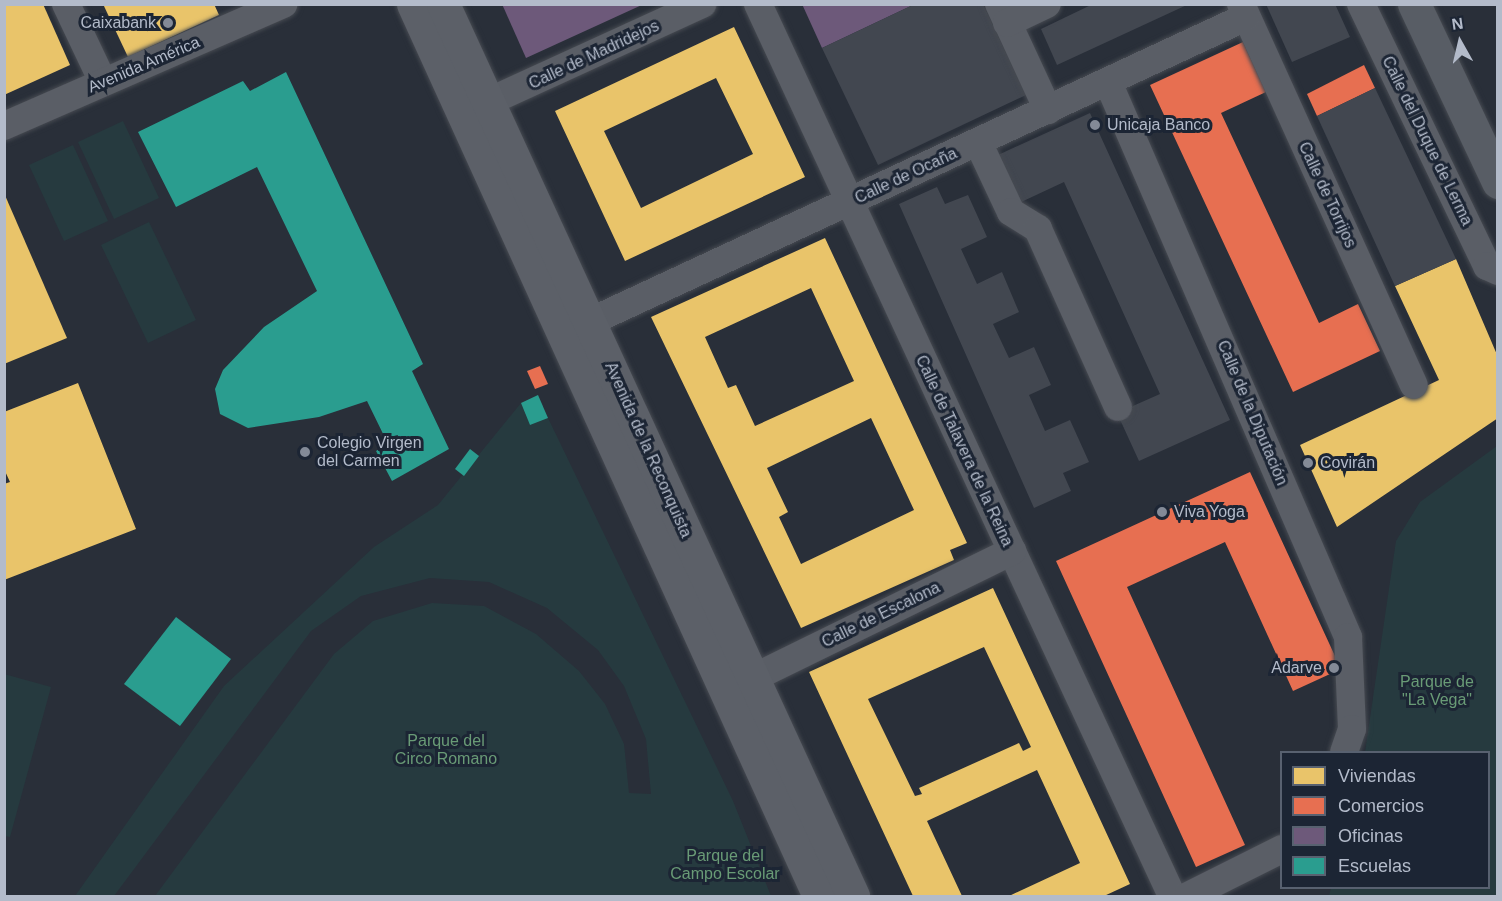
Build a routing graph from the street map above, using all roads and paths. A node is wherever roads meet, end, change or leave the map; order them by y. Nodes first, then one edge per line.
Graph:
1 (66, 4) edge
2 (283, 4) edge
3 (413, 4) edge
4 (443, 4) edge
5 (702, 4) edge
6 (758, 4) edge
7 (1047, 4) edge
8 (1361, 4) edge
9 (1414, 4) edge
10 (1244, 11) edge
11 (237, 14) edge
12 (1003, 14) edge
13 (103, 82) junction
14 (1108, 82) junction
15 (486, 103) junction
16 (1048, 110) junction
17 (4, 126) edge
18 (978, 142) junction
19 (1497, 182) edge
20 (848, 203) junction
21 (1497, 271) edge
22 (577, 328) junction
23 (1414, 385) dead end
24 (1118, 407) dead end
25 (1012, 551) junction
26 (751, 679) junction
27 (1345, 751) edge
28 (1280, 850) edge
29 (819, 897) edge
30 (853, 897) edge
31 (1172, 897) edge
32 (1188, 897) edge

1 - 13 street
2 - 11 street, Avenida América
3 - 22 main road, Avenida de la Reconquista
4 - 15 main road, Avenida de la Reconquista
5 - 15 street, Calle de Madridejos
6 - 20 street, Calle de Talavera de la Reina
7 - 12 street
8 - 21 street, Calle del Duque de Lerma
9 - 19 street
10 - 14 street, Calle de Ocaña
10 - 23 street, Calle de Torrijos
11 - 13 street, Avenida América
12 - 16 street
13 - 17 street, Avenida América
14 - 16 street, Calle de Ocaña
14 - 27 street, Calle de la Diputación
15 - 22 main road, Avenida de la Reconquista
16 - 18 street, Calle de Ocaña
18 - 20 street, Calle de Ocaña
18 - 24 street
20 - 22 street, Calle de Ocaña
20 - 25 street, Calle de Talavera de la Reina
22 - 26 main road, Avenida de la Reconquista
22 - 29 main road, Avenida de la Reconquista
25 - 26 street, Calle de Escalona
25 - 31 street, Calle de Talavera de la Reina
26 - 30 main road, Avenida de la Reconquista
28 - 32 street

